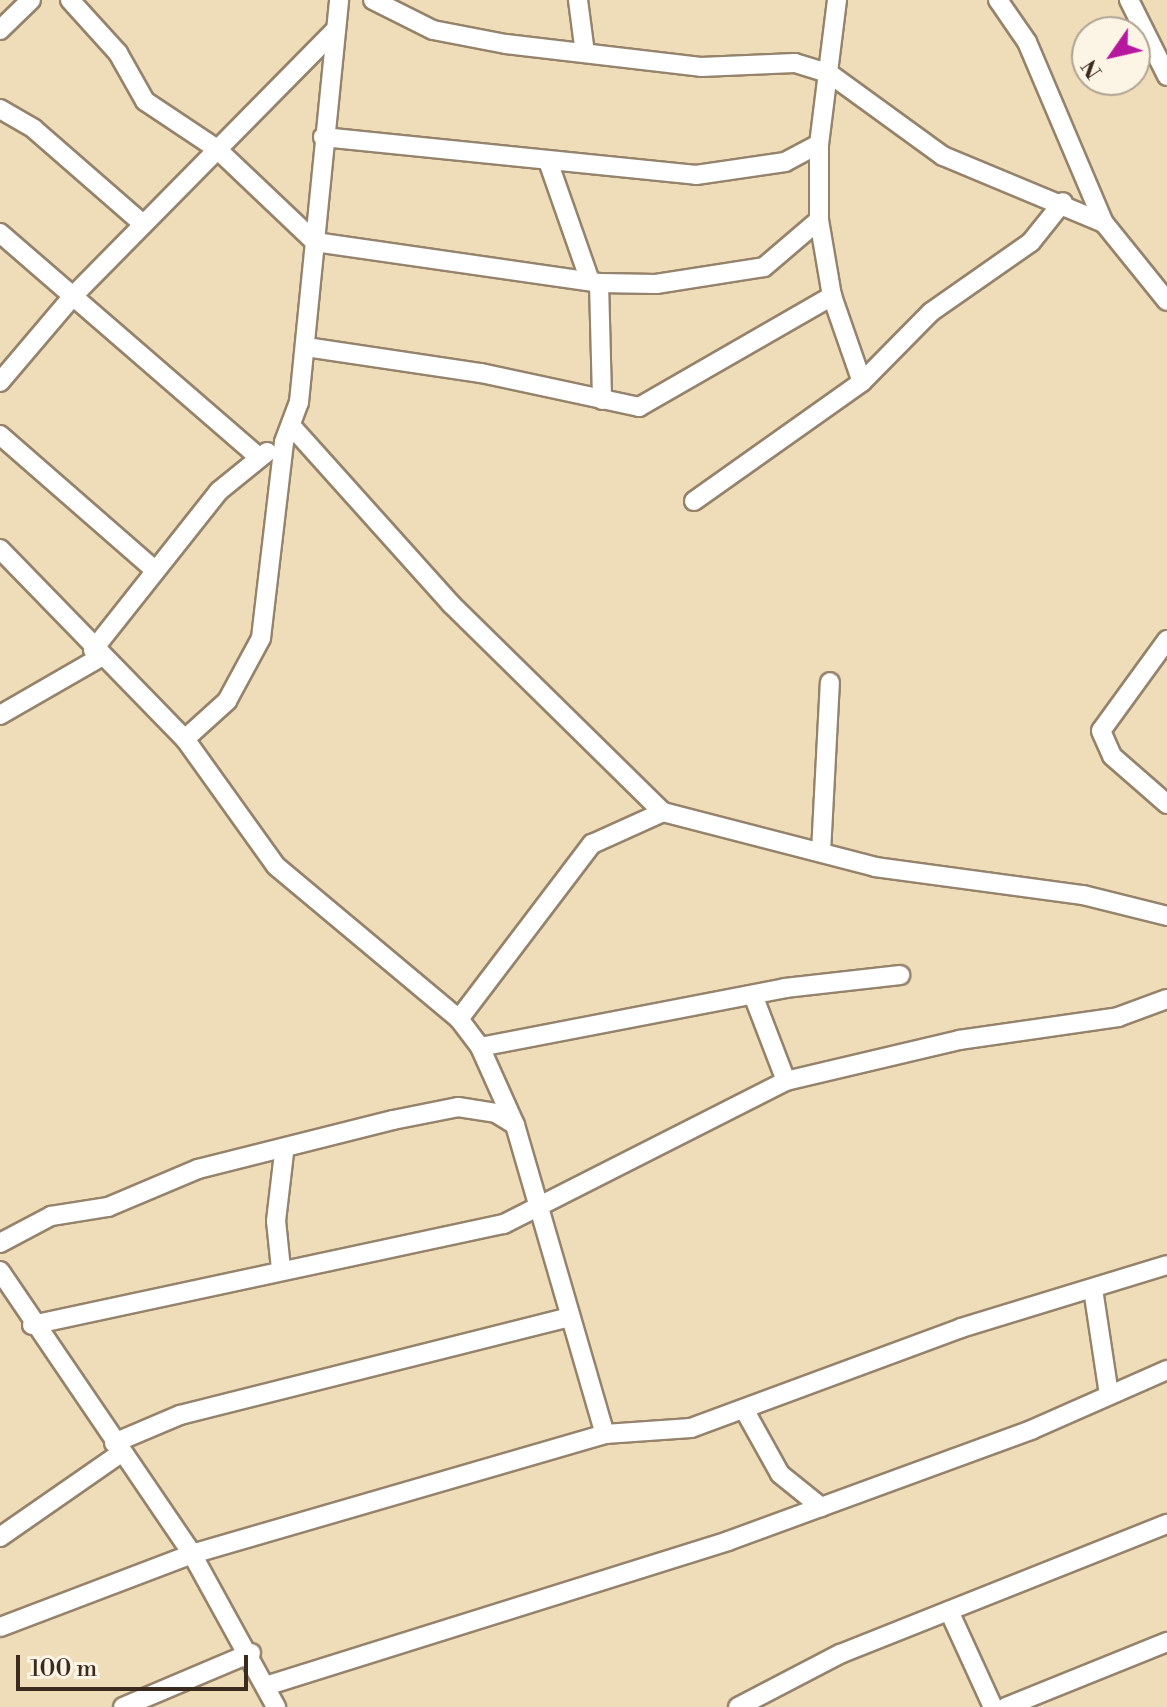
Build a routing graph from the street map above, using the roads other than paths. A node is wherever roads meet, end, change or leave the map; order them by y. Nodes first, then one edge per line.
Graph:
1 (31, 0) edge
2 (70, 0) edge
3 (339, 0) edge
4 (373, 0) edge
5 (578, 0) edge
6 (837, 0) edge
7 (998, 0) edge
8 (1129, 0) edge
9 (0, 30) edge
10 (335, 30) junction
11 (585, 53) junction
12 (830, 74) junction
13 (1167, 76) edge
14 (0, 109) edge
15 (323, 137) junction
16 (819, 144) junction
17 (217, 149) junction
18 (549, 164) junction
19 (1063, 202) junction
20 (819, 220) junction
21 (1104, 223) junction
22 (143, 224) junction
23 (0, 233) edge
24 (315, 242) junction
25 (595, 282) junction
26 (73, 296) junction
27 (832, 296) junction
28 (1167, 301) edge
29 (306, 347) junction
30 (0, 382) edge
31 (862, 382) junction
32 (602, 400) junction
33 (0, 435) edge
34 (289, 435) junction
35 (259, 457) junction
36 (694, 501) dead end
37 (0, 549) edge
38 (155, 570) junction
39 (1167, 640) edge
40 (97, 653) junction
41 (830, 682) dead end
42 (0, 715) edge
43 (185, 739) junction
44 (1167, 804) edge
45 (663, 812) junction
46 (821, 852) junction
47 (1167, 916) edge
48 (900, 975) dead end
49 (753, 995) junction
50 (1167, 999) edge
51 (459, 1019) junction
52 (480, 1047) junction
53 (786, 1081) junction
54 (515, 1125) junction
55 (284, 1153) junction
56 (540, 1209) junction
57 (0, 1243) edge
58 (1167, 1265) edge
59 (281, 1269) junction
60 (0, 1271) edge
61 (1093, 1289) junction
62 (570, 1317) junction
63 (32, 1325) junction
64 (1167, 1370) edge
65 (1109, 1395) junction
66 (745, 1411) junction
67 (605, 1434) junction
68 (118, 1448) junction
69 (821, 1507) junction
70 (1167, 1524) edge
71 (0, 1537) edge
72 (192, 1554) junction
73 (949, 1611) junction
74 (0, 1627) edge
75 (1167, 1642) edge
76 (251, 1653) junction
77 (269, 1685) junction
78 (123, 1707) edge
79 (276, 1707) edge
80 (738, 1707) edge
81 (993, 1707) edge
82 (1006, 1707) edge

1 - 9 street
2 - 17 street
3 - 10 street
4 - 11 street
5 - 11 street
6 - 12 street
7 - 21 street
8 - 13 street
10 - 15 street
10 - 17 street
11 - 12 street
12 - 16 street
12 - 19 street
14 - 22 street
15 - 18 street
15 - 24 street
16 - 18 street
16 - 20 street
17 - 22 street
17 - 24 street
18 - 25 street
19 - 21 street
19 - 31 street
20 - 25 street
20 - 27 street
21 - 28 street
22 - 26 street
23 - 26 street
24 - 25 street
24 - 29 street
25 - 32 street
26 - 30 street
26 - 35 street
27 - 31 street
27 - 32 street
29 - 32 street
29 - 34 street
31 - 36 street
33 - 38 street
34 - 35 street
34 - 43 street
34 - 45 street
35 - 38 street
37 - 40 street
38 - 40 street
39 - 44 street
40 - 42 street
40 - 43 street
41 - 46 street
43 - 51 street
45 - 46 street
45 - 51 street
46 - 47 street
48 - 49 street
49 - 52 street
49 - 53 street
50 - 53 street
51 - 52 street
52 - 54 street
53 - 56 street
54 - 55 street
54 - 56 street
55 - 57 street
55 - 59 street
56 - 59 street
56 - 62 street
58 - 61 street
59 - 63 street
60 - 63 street
61 - 65 street
61 - 66 street
62 - 67 street
62 - 68 street
63 - 68 street
64 - 65 street
65 - 69 street
66 - 67 street
66 - 69 street
67 - 72 street
68 - 71 street
68 - 72 street
69 - 77 street
70 - 73 street
72 - 74 street
72 - 76 street
73 - 80 street
73 - 81 street
75 - 82 street
76 - 77 street
76 - 78 street
77 - 79 street

